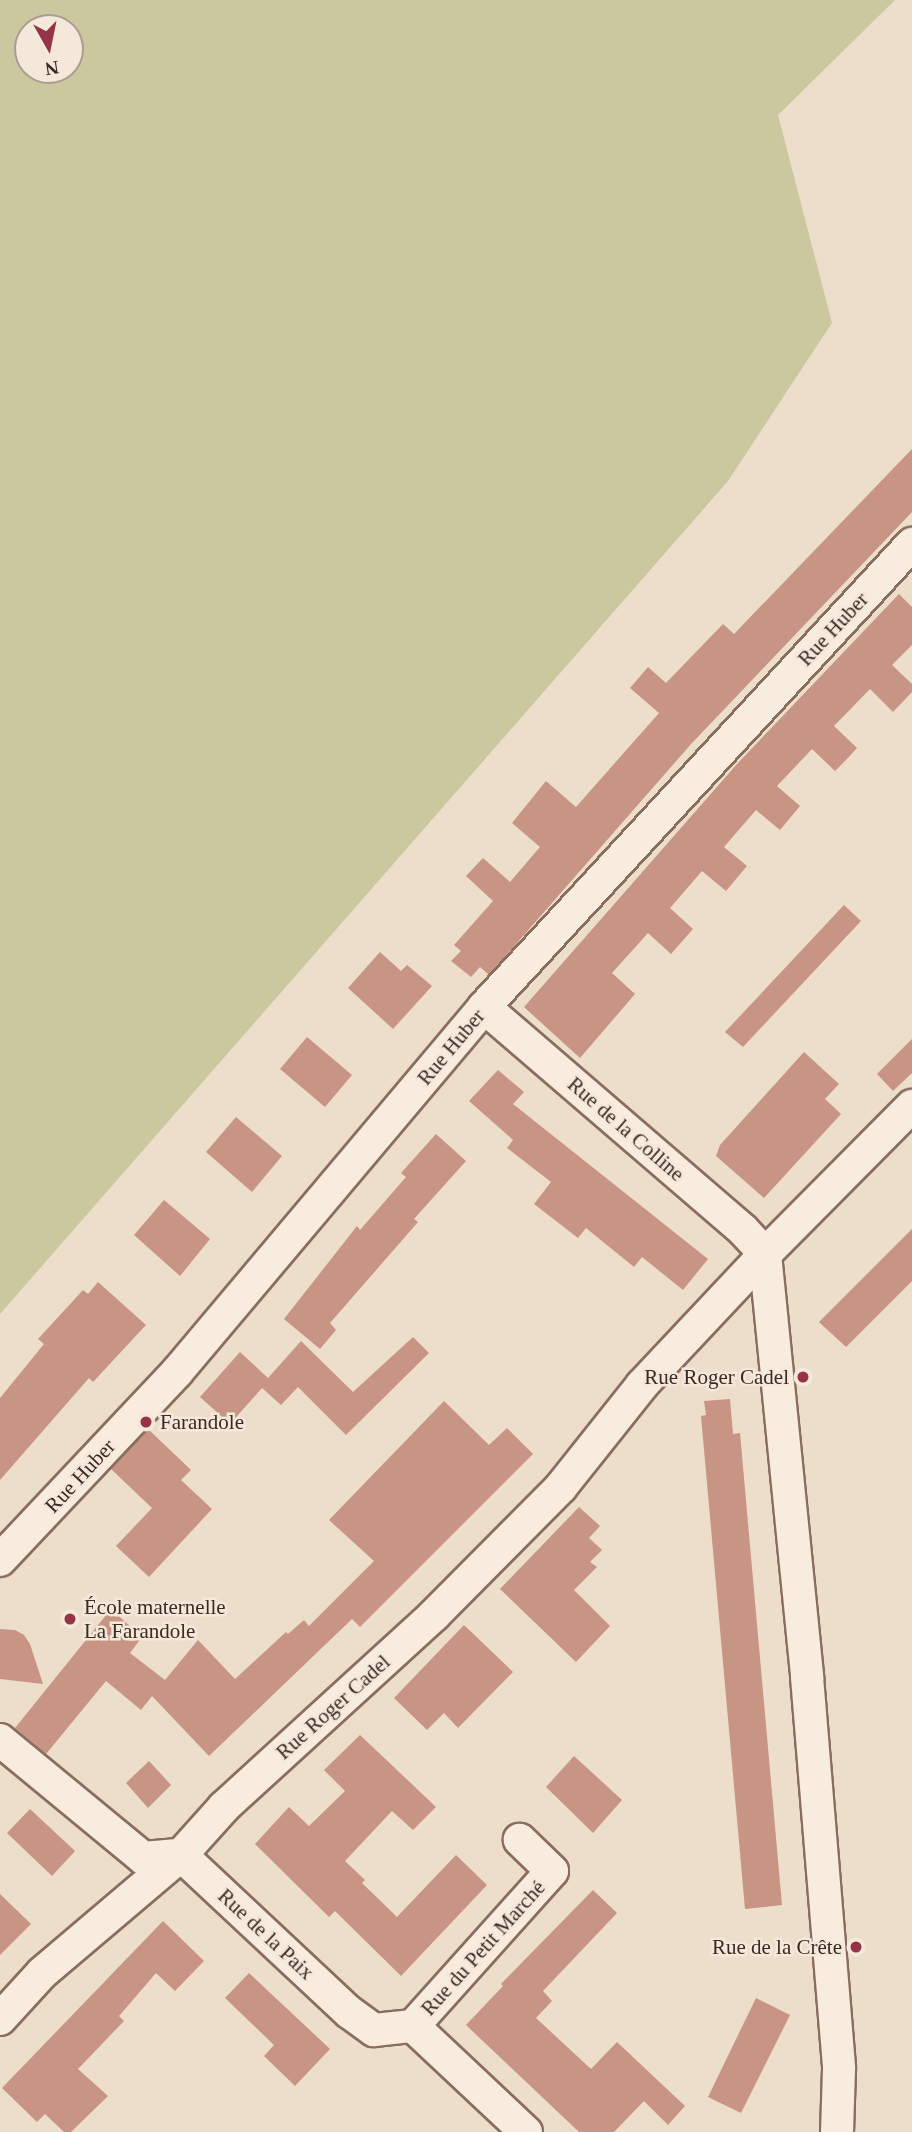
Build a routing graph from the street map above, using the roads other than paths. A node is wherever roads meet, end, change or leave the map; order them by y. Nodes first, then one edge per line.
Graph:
1 (912, 544) edge
2 (484, 1007) junction
3 (912, 1106) edge
4 (765, 1254) junction
5 (0, 1560) edge
6 (0, 1740) edge
7 (520, 1840) dead end
8 (181, 1855) junction
9 (0, 2019) edge
10 (412, 2026) junction
11 (526, 2132) edge
12 (836, 2132) edge

1 - 2 street, Rue Huber
2 - 4 street, Rue de la Colline
2 - 5 street, Rue Huber
3 - 4 street, Rue Roger Cadel
4 - 8 street, Rue Roger Cadel
4 - 12 street
6 - 8 street
7 - 10 street, Rue du Petit Marché
8 - 9 street, Rue Roger Cadel
8 - 10 street, Rue de la Paix
10 - 11 street

